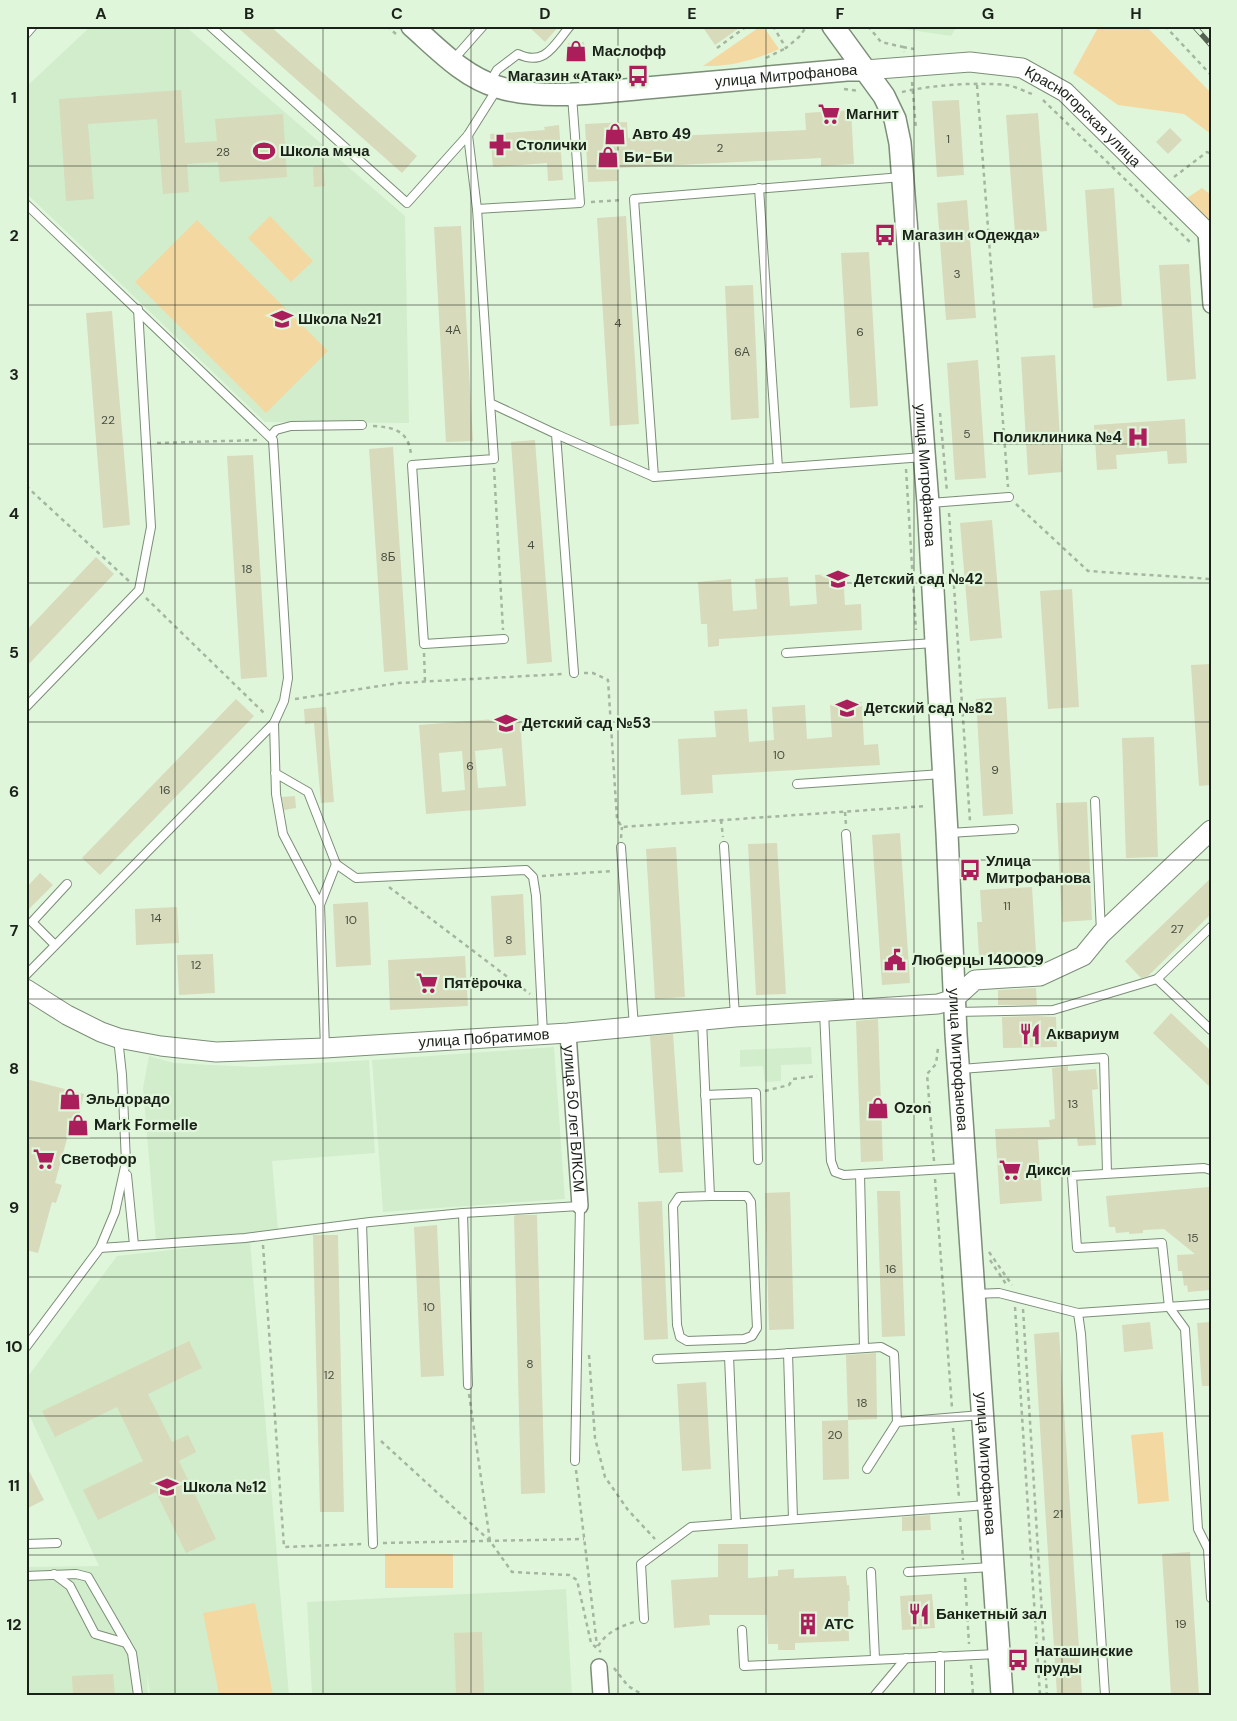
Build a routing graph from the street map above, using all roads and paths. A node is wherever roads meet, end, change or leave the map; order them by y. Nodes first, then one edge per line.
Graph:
1 (33, 26) edge
2 (210, 26) edge
3 (387, 26) edge
4 (393, 26) edge
5 (483, 26) edge
6 (570, 26) edge
7 (747, 26) edge
8 (773, 26) edge
9 (806, 26) edge
10 (833, 26) edge
11 (1165, 26) edge
12 (404, 32) edge
13 (26, 34) edge
14 (717, 48) dead end
15 (452, 62) junction
16 (1211, 75) edge
17 (861, 78) junction
18 (493, 85) junction
19 (977, 85) junction
20 (838, 88) dead end
21 (572, 94) junction
22 (879, 97) junction
23 (468, 135) junction
24 (1211, 154) edge
25 (902, 177) junction
26 (1172, 179) dead end
27 (759, 188) junction
28 (634, 199) junction
29 (580, 203) junction
30 (26, 204) edge
31 (477, 209) junction
32 (1209, 234) edge
33 (1208, 260) junction
34 (1211, 305) edge
35 (138, 310) junction
36 (490, 402) junction
37 (362, 425) joint
38 (556, 434) junction
39 (272, 439) junction
40 (146, 443) junction
41 (916, 457) junction
42 (494, 459) junction
43 (412, 464) junction
44 (778, 468) junction
45 (654, 477) junction
46 (26, 486) edge
47 (1008, 497) junction
48 (928, 503) junction
49 (1211, 579) edge
50 (139, 590) junction
51 (504, 639) joint
52 (928, 643) junction
53 (424, 644) junction
54 (786, 653) dead end
55 (574, 674) junction
56 (425, 682) junction
57 (284, 701) junction
58 (26, 707) edge
59 (274, 723) junction
60 (275, 773) junction
61 (944, 774) junction
62 (797, 784) dead end
63 (1094, 801) dead end
64 (927, 806) dead end
65 (720, 820) junction
66 (1014, 828) dead end
67 (1211, 830) edge
68 (947, 833) junction
69 (846, 834) dead end
70 (724, 846) joint
71 (621, 847) dead end
72 (336, 864) junction
73 (623, 871) junction
74 (376, 877) junction
75 (533, 877) junction
76 (67, 884) dead end
77 (320, 905) junction
78 (1211, 927) edge
79 (1101, 934) junction
80 (55, 946) junction
81 (26, 975) edge
82 (1157, 979) junction
83 (26, 989) edge
84 (542, 1003) junction
85 (955, 1005) junction
86 (859, 1008) junction
87 (824, 1011) junction
88 (735, 1017) junction
89 (702, 1021) junction
90 (634, 1027) junction
91 (1211, 1030) edge
92 (568, 1033) junction
93 (543, 1034) junction
94 (118, 1038) junction
95 (938, 1045) dead end
96 (326, 1048) junction
97 (959, 1069) junction
98 (827, 1075) junction
99 (756, 1093) junction
100 (705, 1095) junction
101 (758, 1160) dead end
102 (126, 1162) junction
103 (966, 1168) junction
104 (934, 1170) junction
105 (1211, 1170) edge
106 (1106, 1173) junction
107 (860, 1174) junction
108 (710, 1196) junction
109 (580, 1206) junction
110 (463, 1213) junction
111 (362, 1223) junction
112 (262, 1236) junction
113 (989, 1243) dead end
114 (134, 1245) junction
115 (100, 1248) junction
116 (975, 1294) junction
117 (1018, 1298) junction
118 (1211, 1304) edge
119 (1169, 1307) junction
120 (1078, 1313) junction
121 (26, 1347) edge
122 (864, 1348) junction
123 (589, 1351) dead end
124 (788, 1353) junction
125 (729, 1356) junction
126 (657, 1359) dead end
127 (468, 1385) joint
128 (983, 1415) junction
129 (953, 1418) junction
130 (898, 1422) junction
131 (369, 1430) junction
132 (575, 1461) joint
133 (867, 1470) dead end
134 (989, 1505) junction
135 (959, 1507) junction
136 (792, 1519) junction
137 (736, 1523) junction
138 (584, 1539) junction
139 (490, 1541) junction
140 (57, 1542) dead end
141 (26, 1544) edge
142 (373, 1544) junction
143 (663, 1548) junction
144 (994, 1567) junction
145 (964, 1569) junction
146 (871, 1572) dead end
147 (908, 1572) dead end
148 (54, 1574) junction
149 (26, 1576) edge
150 (1211, 1598) edge
151 (644, 1620) joint
152 (742, 1630) dead end
153 (126, 1643) junction
154 (597, 1647) junction
155 (999, 1654) junction
156 (970, 1655) junction
157 (940, 1656) junction
158 (906, 1658) junction
159 (875, 1659) junction
160 (605, 1662) junction
161 (138, 1695) edge
162 (602, 1695) edge
163 (643, 1695) edge
164 (875, 1695) edge
165 (940, 1695) edge
166 (973, 1695) edge
167 (1002, 1695) edge
168 (1040, 1695) edge
169 (1047, 1695) edge
170 (1105, 1695) edge

1 - 13 lane
2 - 23 lane
3 - 12 path
4 - 12 path
5 - 15 lane
6 - 18 lane
7 - 14 path
8 - 9 path
10 - 17 main road
11 - 16 path
12 - 15 main road, улица Митрофанова
15 - 18 main road, улица Митрофанова
17 - 21 main road, улица Митрофанова
17 - 22 main road, улица Митрофанова
17 - 22 path
17 - 32 street, Красногорская улица
18 - 21 main road, улица Митрофанова
18 - 23 lane
19 - 22 path
19 - 33 path
19 - 47 path
20 - 22 path
21 - 29 lane
22 - 25 main road, улица Митрофанова
23 - 31 lane
24 - 26 path
25 - 27 lane
25 - 41 main road, улица Митрофанова
27 - 28 lane
27 - 44 lane
28 - 29 path
28 - 45 lane
29 - 31 lane
30 - 35 lane
31 - 36 lane
32 - 33 street
33 - 34 street
35 - 39 lane
35 - 40 lane
36 - 38 lane
36 - 42 lane
37 - 39 lane
37 - 43 path
38 - 45 lane
38 - 55 lane
39 - 40 path
39 - 57 lane
40 - 50 lane
41 - 44 lane
41 - 48 main road, улица Митрофанова
41 - 52 path
42 - 43 lane
42 - 51 path
43 - 53 lane
44 - 45 lane
46 - 50 path
47 - 48 lane
47 - 49 path
48 - 52 main road, улица Митрофанова
50 - 58 lane
50 - 59 path
51 - 53 lane
52 - 54 lane
52 - 61 main road, улица Митрофанова
53 - 56 path
55 - 56 path
55 - 65 path
56 - 57 path
57 - 59 lane
59 - 60 lane
59 - 80 lane
60 - 72 lane
60 - 77 lane
61 - 62 lane
61 - 68 main road, улица Митрофанова
63 - 79 lane
64 - 65 path
65 - 70 path
66 - 68 lane
67 - 79 street
68 - 85 main road, улица Митрофанова
69 - 86 lane
70 - 88 lane
71 - 73 lane
72 - 74 lane
72 - 77 lane
73 - 75 path
73 - 90 lane
74 - 75 lane
74 - 84 path
75 - 84 lane
76 - 80 lane
77 - 96 lane
78 - 82 lane
79 - 85 street
80 - 81 lane
82 - 85 lane
82 - 91 lane
83 - 94 street, улица Побратимов
84 - 93 lane
85 - 86 street, улица Побратимов
85 - 97 main road, улица Митрофанова
86 - 87 street, улица Побратимов
87 - 88 street, улица Побратимов
87 - 98 lane
88 - 89 street, улица Побратимов
89 - 90 street, улица Побратимов
89 - 100 lane
90 - 92 street, улица Побратимов
92 - 93 street, улица Побратимов
92 - 109 street, улица 50 лет ВЛКСМ
93 - 96 street, улица Побратимов
94 - 96 street, улица Побратимов
94 - 102 lane
95 - 104 path
97 - 103 main road, улица Митрофанова
97 - 106 lane
98 - 99 path
98 - 107 lane
99 - 100 lane
99 - 101 lane
100 - 108 lane
102 - 114 lane
102 - 115 lane
103 - 104 lane
103 - 116 main road, улица Митрофанова
104 - 107 lane
104 - 129 path
105 - 106 lane
106 - 119 lane
107 - 122 lane
108 - 108 lane
109 - 110 lane
109 - 132 lane
110 - 111 lane
110 - 127 lane
111 - 112 lane
111 - 131 lane
112 - 114 lane
112 - 142 path
113 - 117 path
114 - 115 lane
115 - 121 lane
116 - 117 lane
116 - 128 main road, улица Митрофанова
117 - 120 lane
117 - 168 path
117 - 169 path
118 - 119 lane
119 - 120 lane
119 - 150 lane
120 - 170 lane
122 - 124 lane
122 - 130 lane
123 - 143 path
124 - 125 lane
124 - 136 lane
125 - 126 lane
125 - 137 lane
127 - 139 path
128 - 129 lane
128 - 134 main road, улица Митрофанова
129 - 130 lane
129 - 135 path
130 - 133 lane
131 - 139 path
131 - 142 lane
132 - 138 path
134 - 135 lane
134 - 144 main road, улица Митрофанова
135 - 136 lane
135 - 145 path
136 - 137 lane
137 - 143 lane
138 - 139 path
138 - 154 path
139 - 142 path
139 - 154 path
140 - 141 lane
143 - 151 lane
144 - 145 lane
144 - 155 main road, улица Митрофанова
145 - 147 lane
145 - 156 path
146 - 159 lane
148 - 149 lane
148 - 153 lane
148 - 153 lane
151 - 154 path
152 - 159 lane
153 - 161 lane
154 - 160 path
154 - 160 path
155 - 156 lane
155 - 167 main road, улица Митрофанова
156 - 157 lane
156 - 166 path
157 - 158 lane
157 - 165 lane
158 - 159 lane
158 - 164 lane
160 - 162 street
160 - 163 path

